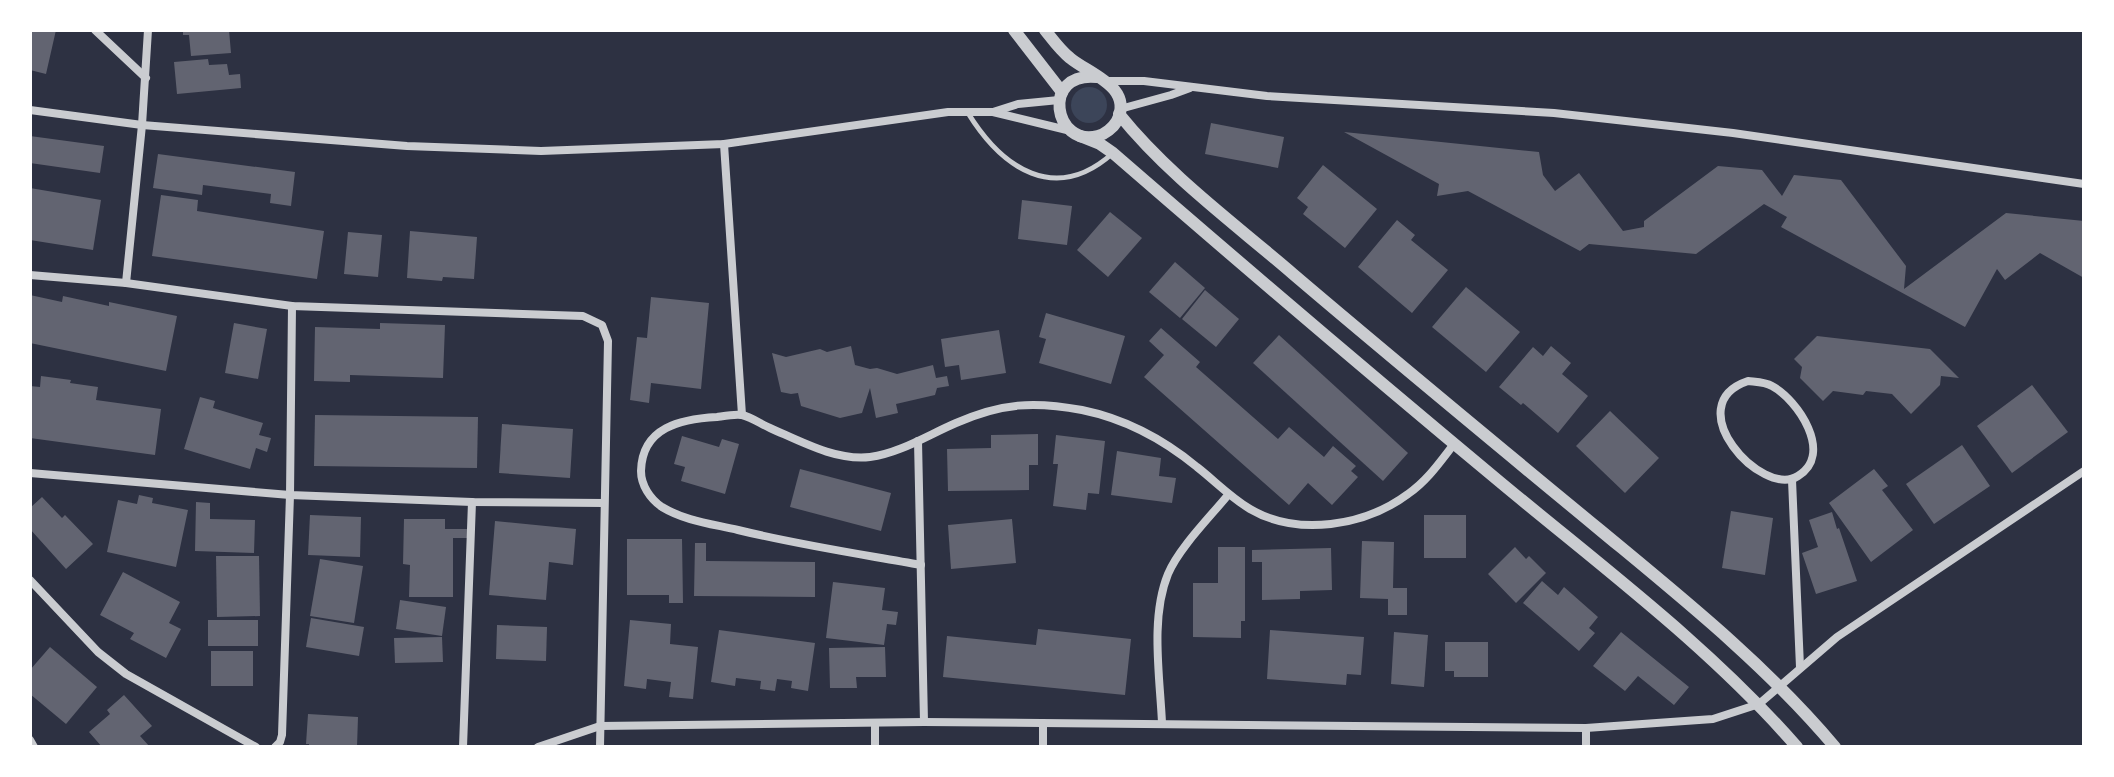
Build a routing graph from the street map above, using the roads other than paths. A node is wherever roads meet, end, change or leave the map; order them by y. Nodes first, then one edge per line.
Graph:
1 (95, 30) edge
2 (148, 30) edge
3 (1014, 30) edge
4 (1045, 30) edge
5 (146, 78) junction
6 (1102, 79) junction
7 (1191, 87) junction
8 (1061, 96) junction
9 (30, 110) edge
10 (968, 112) junction
11 (993, 112) junction
12 (1120, 112) junction
13 (142, 125) junction
14 (1076, 134) junction
15 (724, 144) junction
16 (1113, 153) junction
17 (2084, 184) edge
18 (30, 275) edge
19 (126, 283) junction
20 (292, 306) junction
21 (742, 415) junction
22 (918, 441) junction
23 (1454, 444) junction
24 (2084, 471) edge
25 (30, 473) edge
26 (1792, 480) junction
27 (290, 495) junction
28 (1228, 495) junction
29 (472, 502) junction
30 (604, 503) junction
31 (921, 565) junction
32 (30, 580) edge
33 (1800, 667) junction
34 (1780, 685) junction
35 (1759, 704) junction
36 (924, 722) junction
37 (875, 723) junction
38 (1043, 723) junction
39 (1162, 723) junction
40 (600, 726) junction
41 (1586, 728) junction
42 (30, 740) edge
43 (34, 747) edge
44 (256, 747) edge
45 (275, 747) edge
46 (463, 747) edge
47 (538, 747) edge
48 (600, 747) edge
49 (875, 747) edge
50 (1043, 747) edge
51 (1586, 747) edge
52 (1797, 747) edge
53 (1835, 747) edge

1 - 5 street
2 - 5 street
3 - 8 street
4 - 6 street
5 - 13 street
6 - 7 street
6 - 8 street
6 - 12 street
7 - 12 street
7 - 17 street
8 - 11 street
8 - 14 street
9 - 13 street
10 - 11 street
10 - 15 street
10 - 16 lane
11 - 14 street
12 - 14 street
12 - 34 street
13 - 15 street
13 - 19 street
14 - 16 street
15 - 21 street
16 - 23 street
18 - 19 street
19 - 20 street
20 - 27 street
20 - 30 street
21 - 22 street
21 - 31 street
22 - 28 street
22 - 31 street
23 - 28 street
23 - 35 street
24 - 33 street
25 - 27 street
26 - 26 street
26 - 33 street
27 - 29 street
27 - 45 street
28 - 39 street
29 - 30 street
29 - 46 street
30 - 40 street
31 - 36 street
32 - 44 street
33 - 34 street
34 - 35 street
34 - 53 street
35 - 41 street
35 - 52 street
36 - 37 street
36 - 38 street
37 - 40 street
37 - 49 street
38 - 39 street
38 - 50 street
39 - 41 street
40 - 47 street
40 - 48 street
41 - 51 street
42 - 43 street

